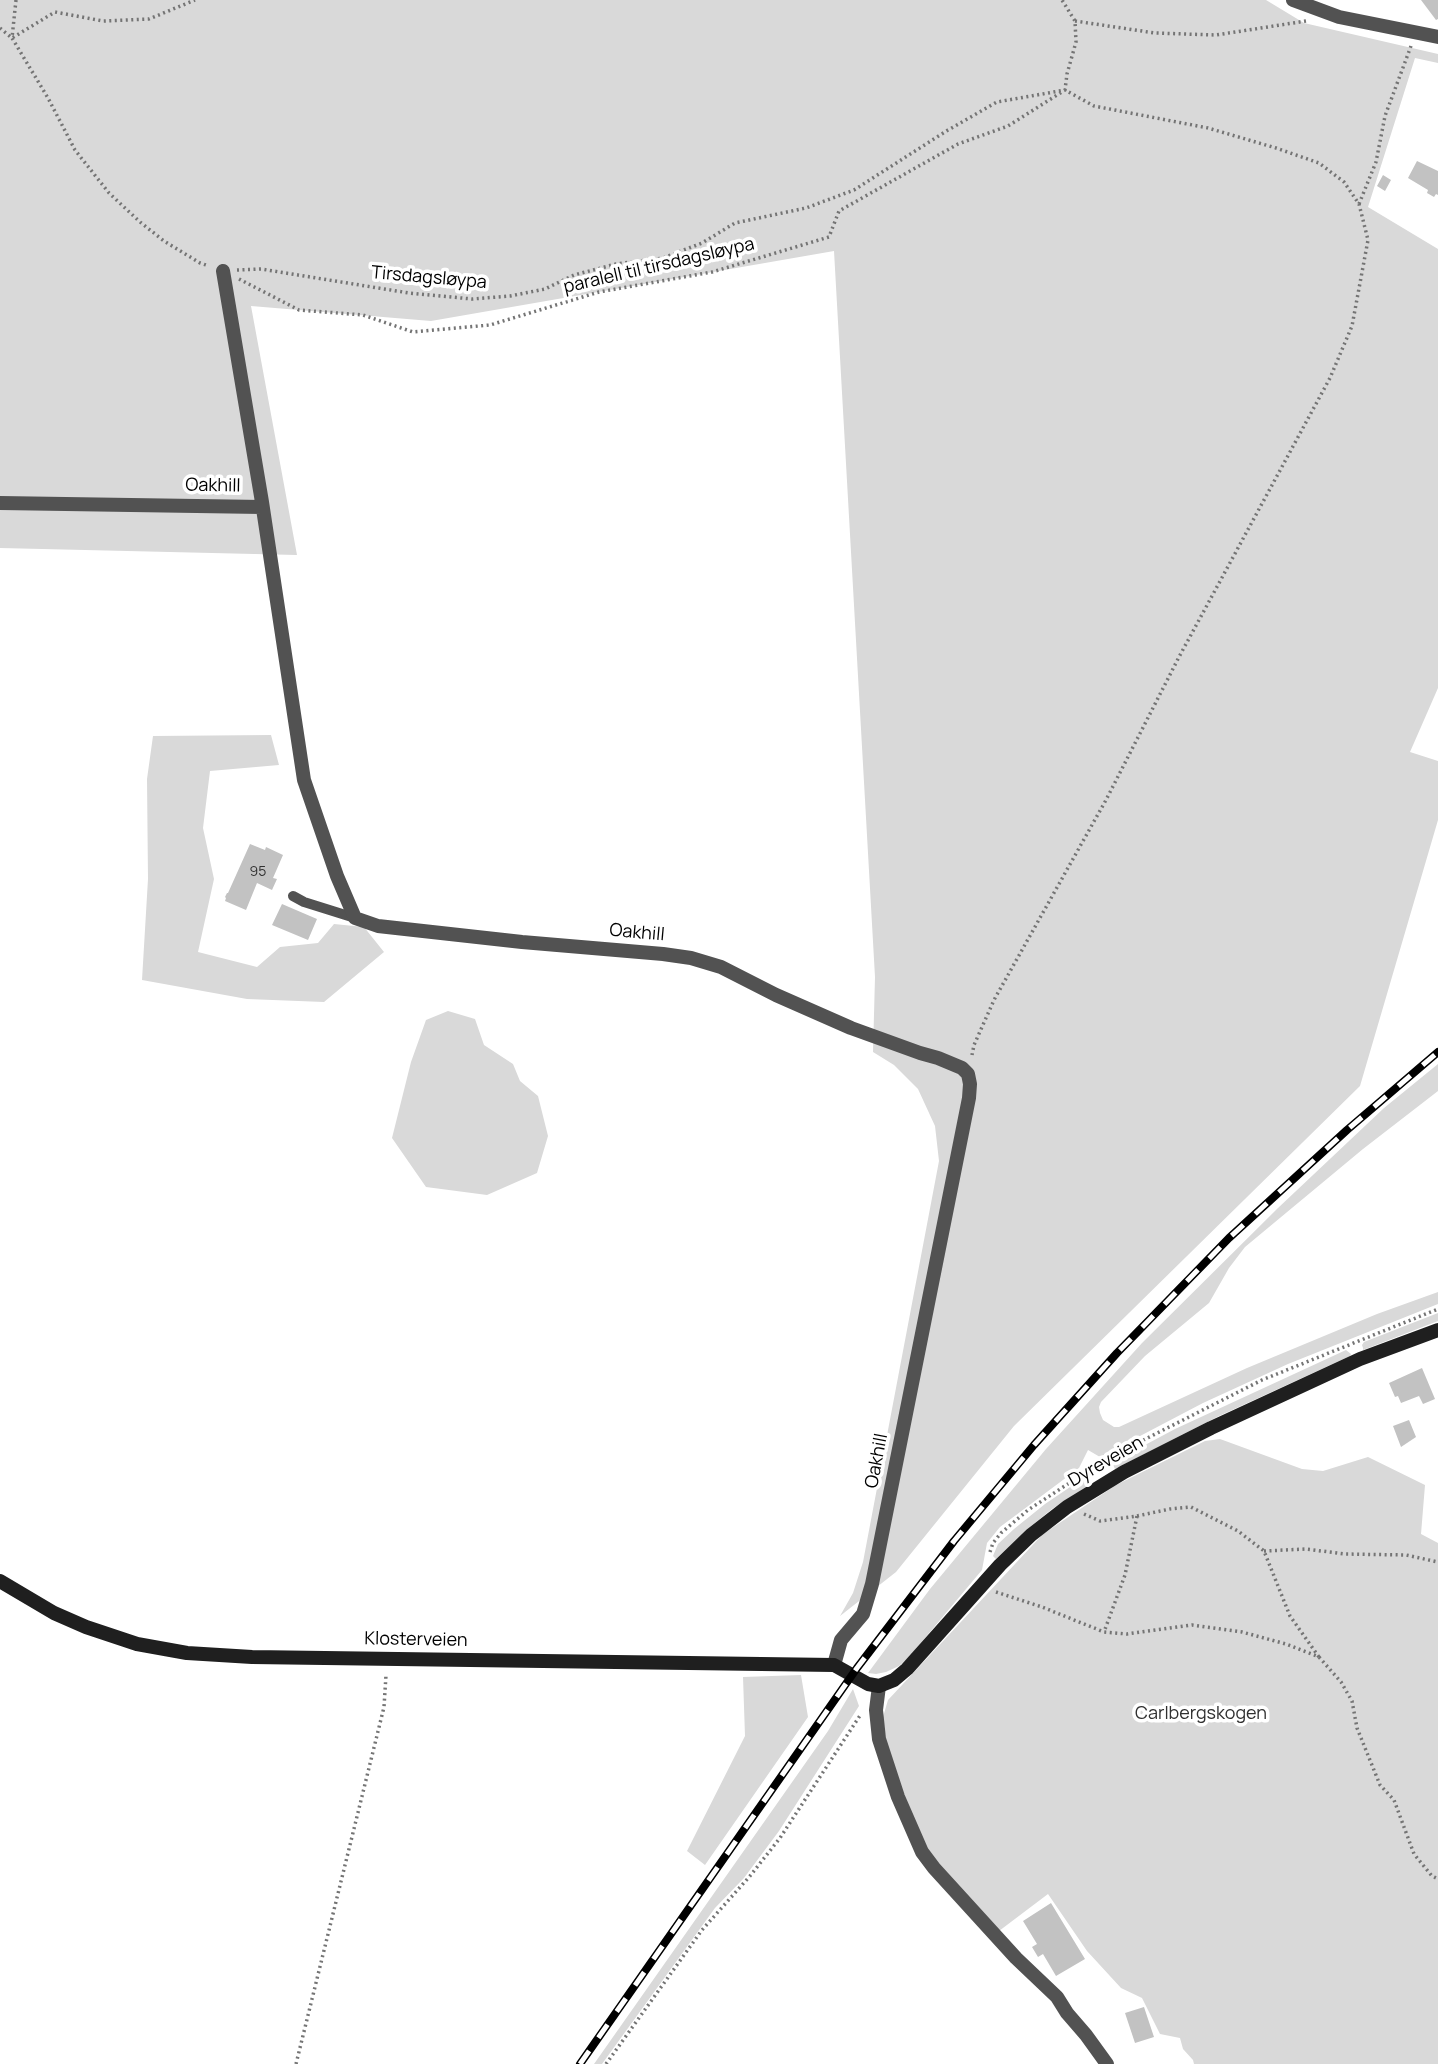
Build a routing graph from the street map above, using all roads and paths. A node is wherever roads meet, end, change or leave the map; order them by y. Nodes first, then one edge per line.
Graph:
1 (16, 0) edge
2 (195, 0) edge
3 (1062, 0) edge
4 (1293, 0) edge
5 (1075, 21) junction
6 (1311, 21) dead end
7 (0, 28) edge
8 (1416, 32) junction
9 (1438, 37) edge
10 (12, 38) junction
11 (1065, 90) junction
12 (1359, 204) junction
13 (223, 271) junction
14 (0, 503) edge
15 (262, 507) junction
16 (293, 896) dead end
17 (355, 918) junction
18 (968, 1074) junction
19 (1438, 1330) edge
20 (1067, 1507) junction
21 (1137, 1516) junction
22 (1264, 1551) junction
23 (1438, 1562) edge
24 (0, 1581) edge
25 (980, 1586) junction
26 (1104, 1632) junction
27 (1319, 1657) junction
28 (388, 1659) junction
29 (839, 1668) junction
30 (879, 1686) junction
31 (1438, 1879) edge
32 (296, 2064) edge
33 (606, 2064) edge
34 (1107, 2064) edge

1 - 10 path
2 - 10 path
3 - 5 path
4 - 8 street
5 - 6 path
5 - 11 path
7 - 10 path, Tirsdagsløypa
8 - 9 street
8 - 12 path
10 - 13 path, Tirsdagsløypa
11 - 12 path
11 - 13 path, Tirsdagsløypa
11 - 13 path, paralell til tirsdagsløypa
12 - 18 path
13 - 15 street
14 - 15 street, Oakhill
15 - 17 street, Oakhill
16 - 17 lane
17 - 18 street, Oakhill
18 - 29 street, Oakhill
19 - 20 main road, Dyreveien
20 - 21 path
20 - 25 main road, Dyreveien
21 - 22 path
21 - 26 path
22 - 23 path
22 - 27 path
24 - 28 main road, Klosterveien
25 - 26 path
25 - 30 main road, Dyreveien
26 - 27 path
27 - 31 path
28 - 29 main road, Klosterveien
28 - 32 path
29 - 30 main road
30 - 33 path
30 - 34 street

